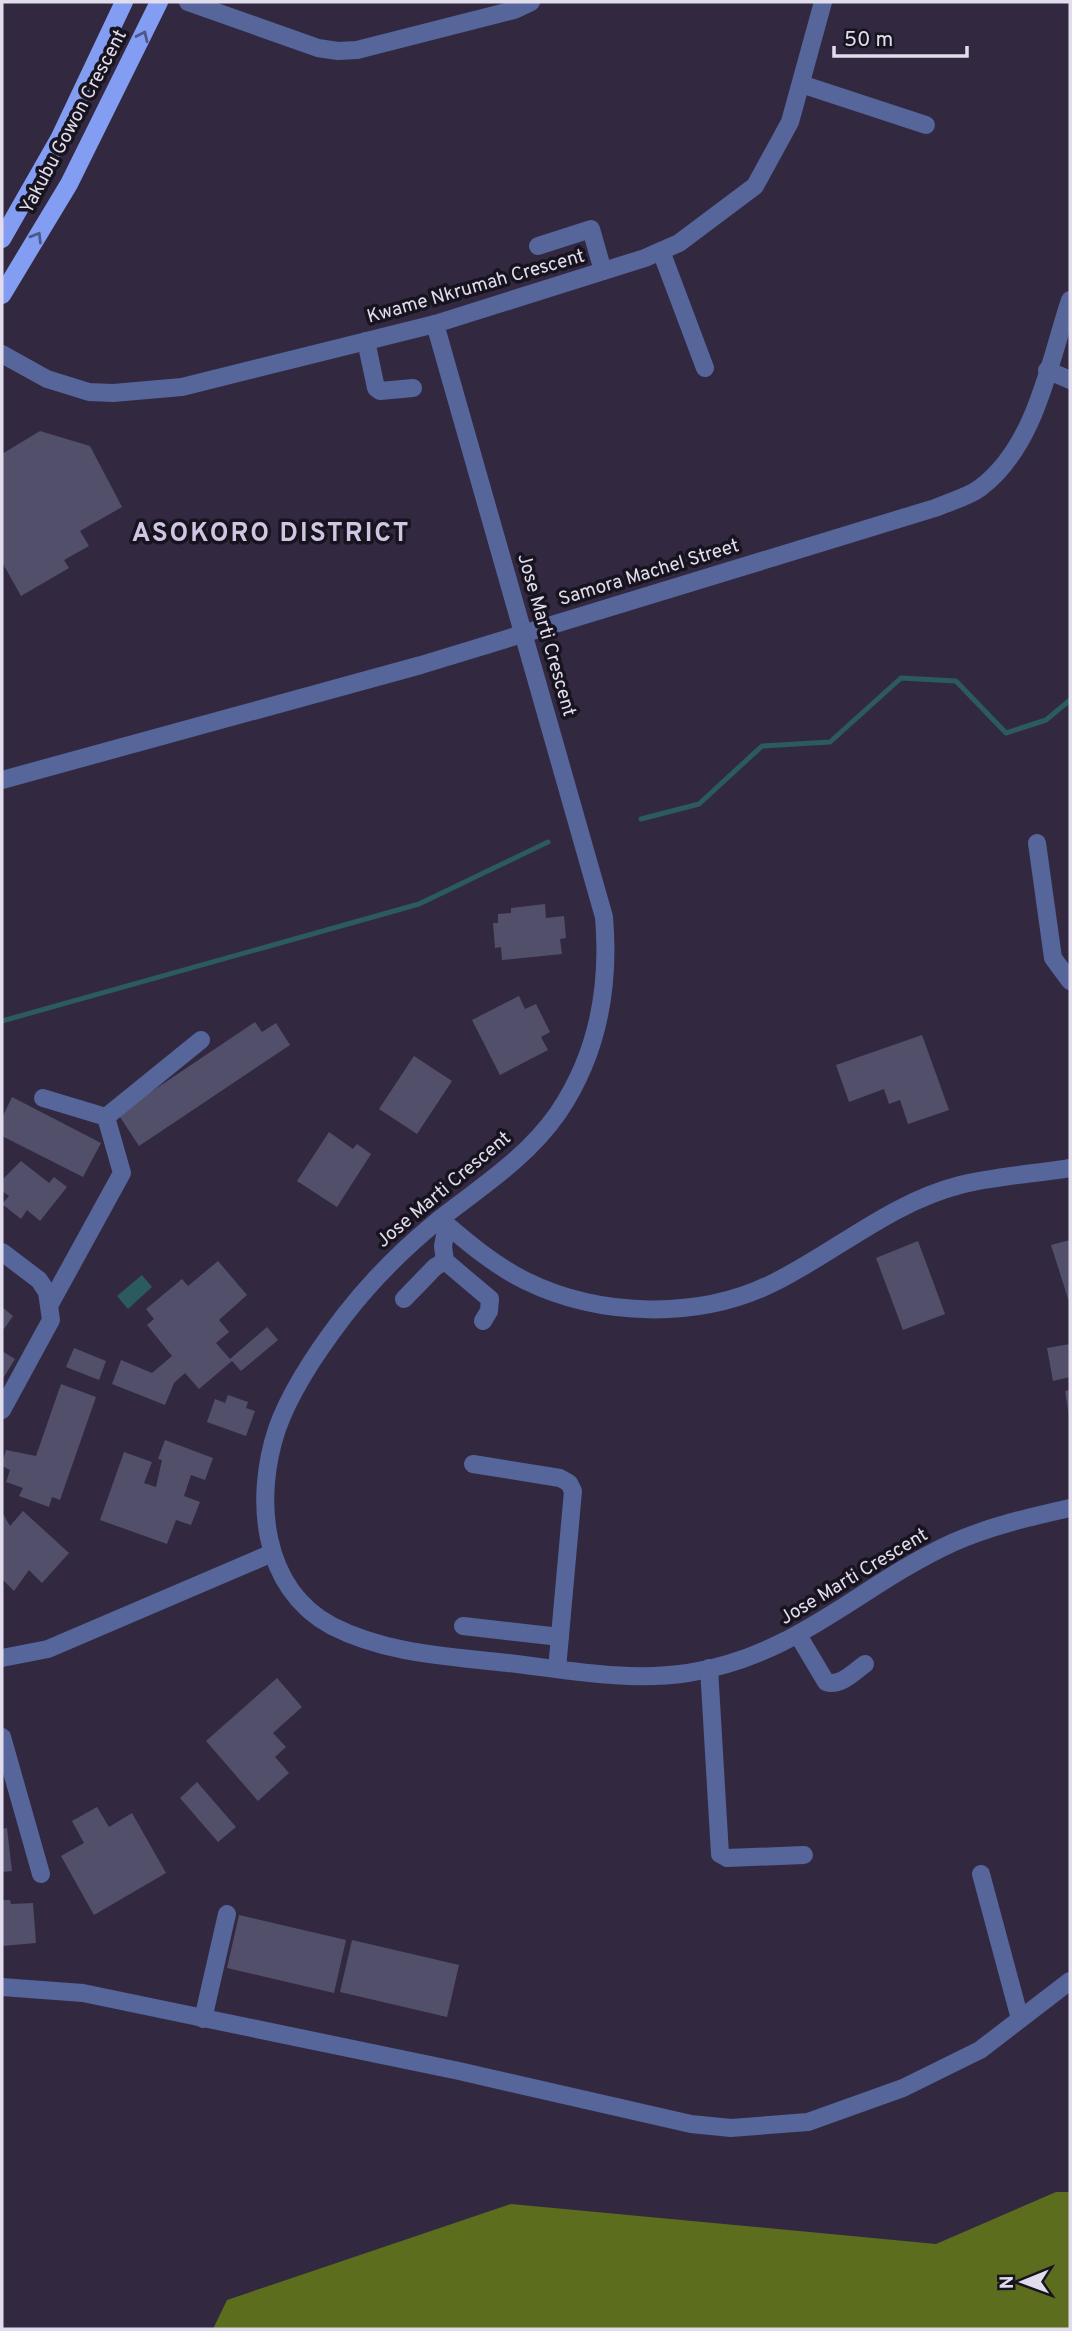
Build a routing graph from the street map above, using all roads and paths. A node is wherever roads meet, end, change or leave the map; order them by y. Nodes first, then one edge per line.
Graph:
1 (124, 2) edge
2 (159, 2) edge
3 (188, 2) edge
4 (531, 2) edge
5 (824, 2) edge
6 (801, 84) junction
7 (926, 125) dead end
8 (2, 239) edge
9 (538, 246) dead end
10 (661, 251) junction
11 (603, 271) junction
12 (2, 295) edge
13 (1070, 300) edge
14 (435, 324) junction
15 (366, 341) junction
16 (2, 354) edge
17 (705, 368) dead end
18 (1047, 370) junction
19 (1070, 380) edge
20 (413, 388) dead end
21 (524, 634) junction
22 (2, 780) edge
23 (1037, 843) dead end
24 (1070, 981) edge
25 (201, 1040) dead end
26 (43, 1098) dead end
27 (106, 1117) junction
28 (1070, 1168) edge
29 (443, 1222) junction
30 (2, 1252) edge
31 (445, 1261) junction
32 (404, 1299) dead end
33 (50, 1304) junction
34 (483, 1321) dead end
35 (2, 1410) edge
36 (473, 1464) dead end
37 (1070, 1508) edge
38 (270, 1554) junction
39 (463, 1626) dead end
40 (798, 1635) junction
41 (560, 1637) junction
42 (2, 1658) edge
43 (865, 1664) dead end
44 (709, 1668) junction
45 (557, 1669) junction
46 (2, 1737) edge
47 (804, 1855) dead end
48 (41, 1874) dead end
49 (981, 1874) dead end
50 (227, 1914) dead end
51 (1070, 1981) edge
52 (2, 1987) edge
53 (1020, 2018) junction
54 (203, 2019) junction

1 - 8 main road, Yakubu Gowon Crescent
12 -> 2 main road, Yakubu Gowon Crescent
3 - 4 street
5 - 6 street, Kwame Nkrumah Crescent
6 - 7 street
6 - 10 street, Kwame Nkrumah Crescent
9 - 11 street
10 - 11 street, Kwame Nkrumah Crescent
10 - 17 street
11 - 14 street, Kwame Nkrumah Crescent
13 - 18 street, Samora Machel Street
14 - 15 street, Kwame Nkrumah Crescent
14 - 21 street, Jose Marti Crescent
15 - 16 street, Kwame Nkrumah Crescent
15 - 20 street
18 - 19 street
18 - 21 street, Samora Machel Street
21 - 22 street, Samora Machel Street
21 - 29 street, Jose Marti Crescent
23 - 24 street
25 - 27 street
26 - 27 street
27 - 33 street
28 - 29 street
29 - 31 street
29 - 38 street, Jose Marti Crescent
30 - 33 street
31 - 32 street
31 - 34 street
33 - 35 street
36 - 41 street
37 - 40 street, Jose Marti Crescent
38 - 42 street
38 - 45 street, Jose Marti Crescent
39 - 41 street
40 - 43 street
40 - 44 street, Jose Marti Crescent
41 - 45 street
44 - 45 street, Jose Marti Crescent
44 - 47 street
46 - 48 street
49 - 53 street
50 - 54 street
51 - 53 street
52 - 54 street
53 - 54 street

